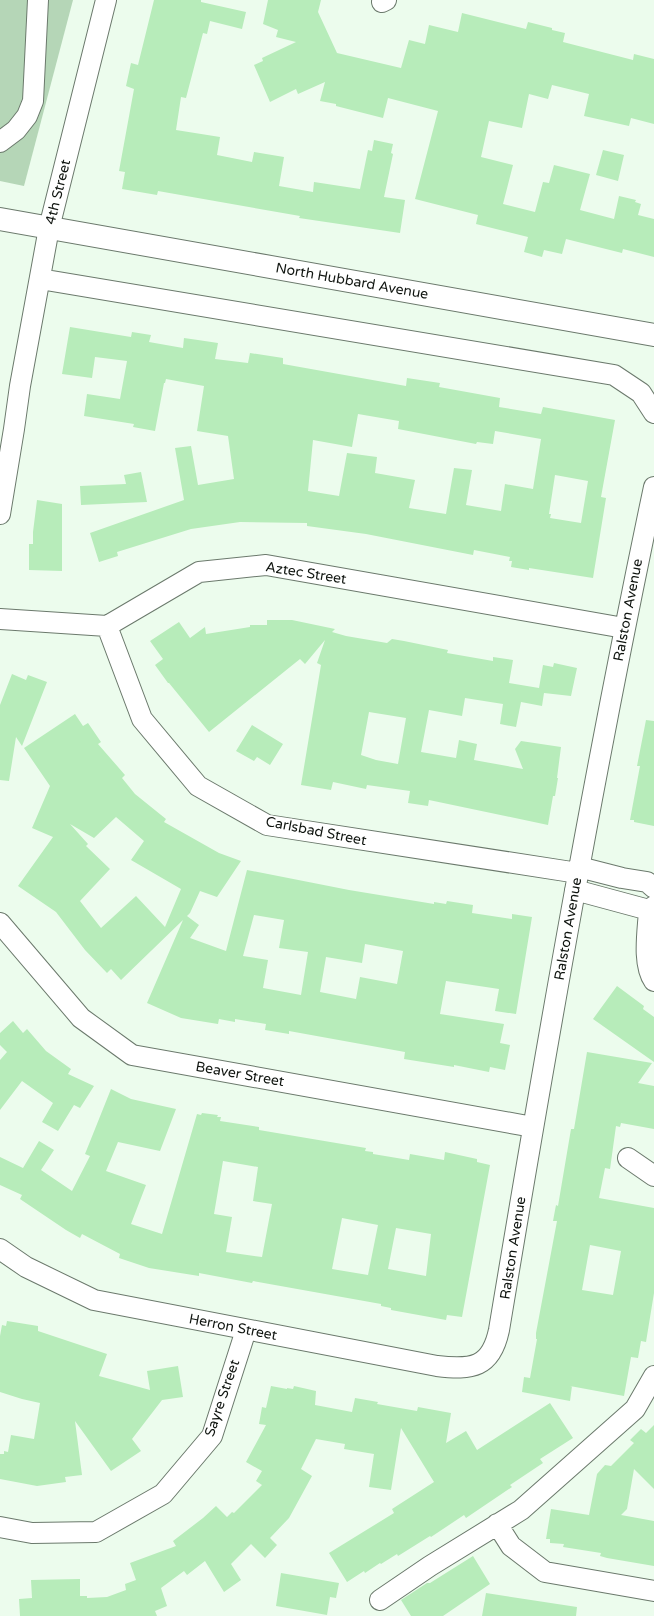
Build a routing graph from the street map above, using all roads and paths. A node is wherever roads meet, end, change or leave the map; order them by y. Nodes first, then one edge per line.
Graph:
1 (38, 0) edge
2 (106, 0) edge
3 (0, 142) edge
4 (0, 219) edge
5 (49, 228) junction
6 (40, 279) junction
7 (654, 335) edge
8 (654, 414) edge
9 (7, 427) edge
10 (654, 487) edge
11 (0, 514) edge
12 (0, 619) edge
13 (107, 626) junction
14 (624, 628) junction
15 (577, 877) junction
16 (654, 888) edge
17 (652, 908) edge
18 (0, 923) edge
19 (654, 981) edge
20 (532, 1128) junction
21 (628, 1158) dead end
22 (654, 1176) edge
23 (0, 1249) edge
24 (246, 1330) junction
25 (477, 1365) joint
26 (654, 1376) edge
27 (497, 1524) junction
28 (0, 1527) edge
29 (654, 1591) edge
30 (380, 1600) dead end

1 - 3 street
2 - 5 street, 4th Street
4 - 5 main road, North Hubbard Avenue
5 - 6 street, 4th Street
5 - 7 main road, North Hubbard Avenue
6 - 8 street
6 - 9 street, 4th Street
9 - 11 street, 4th Street
10 - 14 street, Ralston Avenue
12 - 13 street
13 - 14 street, Aztec Street
13 - 15 street, Carlsbad Street
14 - 15 street, Ralston Avenue
15 - 16 street
15 - 17 street
15 - 20 street, Ralston Avenue
17 - 19 street
18 - 20 street, Beaver Street
20 - 25 street, Ralston Avenue
21 - 22 street
23 - 24 street, Herron Street
24 - 25 street, Herron Street
24 - 28 street, Sayre Street
26 - 27 street
27 - 29 street
27 - 30 street

